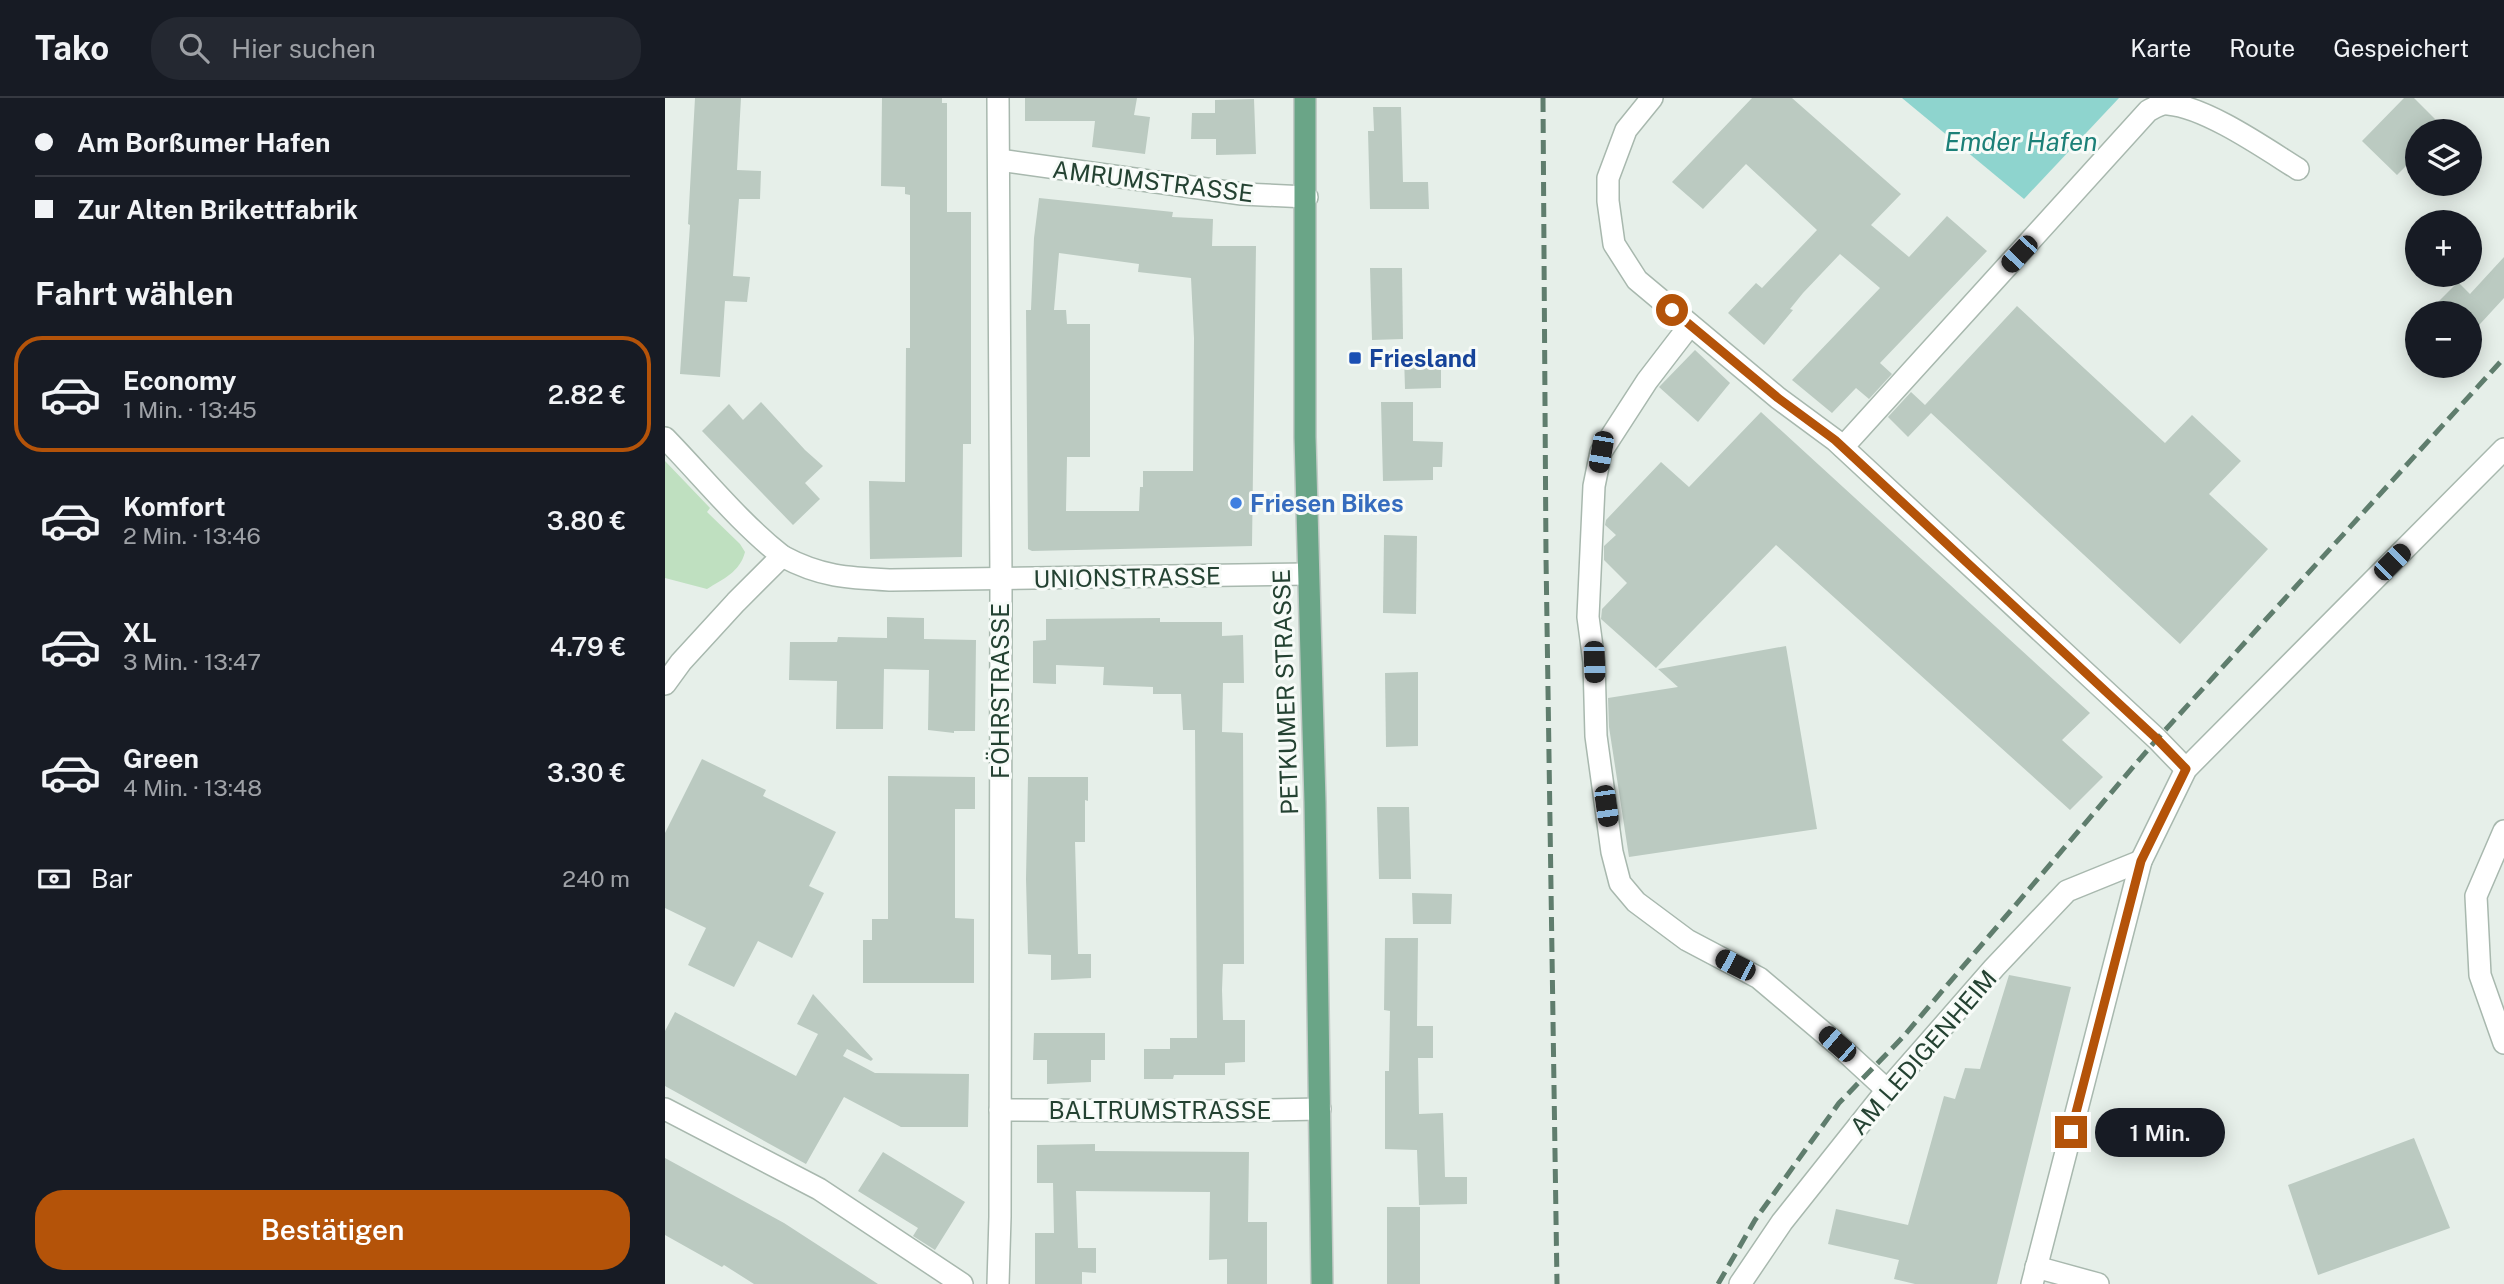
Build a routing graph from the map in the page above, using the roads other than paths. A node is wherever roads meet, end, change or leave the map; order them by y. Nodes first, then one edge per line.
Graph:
1 (998, 98) edge
2 (1305, 98) edge
3 (1652, 98) edge
4 (999, 160) junction
5 (2298, 169) dead end
6 (1307, 197) junction
7 (1690, 325) junction
8 (665, 438) edge
9 (1843, 447) junction
10 (2504, 449) edge
11 (782, 556) junction
12 (1308, 574) junction
13 (1001, 580) junction
14 (665, 684) edge
15 (2186, 769) junction
16 (2504, 831) edge
17 (2141, 861) junction
18 (2504, 1043) edge
19 (1887, 1090) junction
20 (665, 1109) edge
21 (1320, 1109) junction
22 (1000, 1110) junction
23 (2034, 1276) edge
24 (962, 1284) edge
25 (997, 1284) edge
26 (1322, 1284) edge
27 (1740, 1284) edge
28 (2098, 1284) edge

1 - 4 street, FÖHRSTRASSE
2 - 6 main road, PETKUMER STRASSE
3 - 7 street
4 - 6 street, AMRUMSTRASSE
4 - 13 street, FÖHRSTRASSE
5 - 9 street
6 - 12 main road, PETKUMER STRASSE
7 - 9 street
7 - 19 street
8 - 11 street, UNIONSTRASSE
9 - 15 street
10 - 15 street
11 - 13 street, UNIONSTRASSE
11 - 14 street
12 - 13 street, UNIONSTRASSE
12 - 21 main road, PETKUMER STRASSE
13 - 22 street, FÖHRSTRASSE
15 - 17 street
16 - 18 street
17 - 19 street, AM LEDIGENHEIM
17 - 23 street
19 - 27 street, AM LEDIGENHEIM
20 - 24 street
21 - 22 street, BALTRUMSTRASSE
21 - 26 main road, PETKUMER STRASSE
22 - 25 street, FÖHRSTRASSE
23 - 28 street

